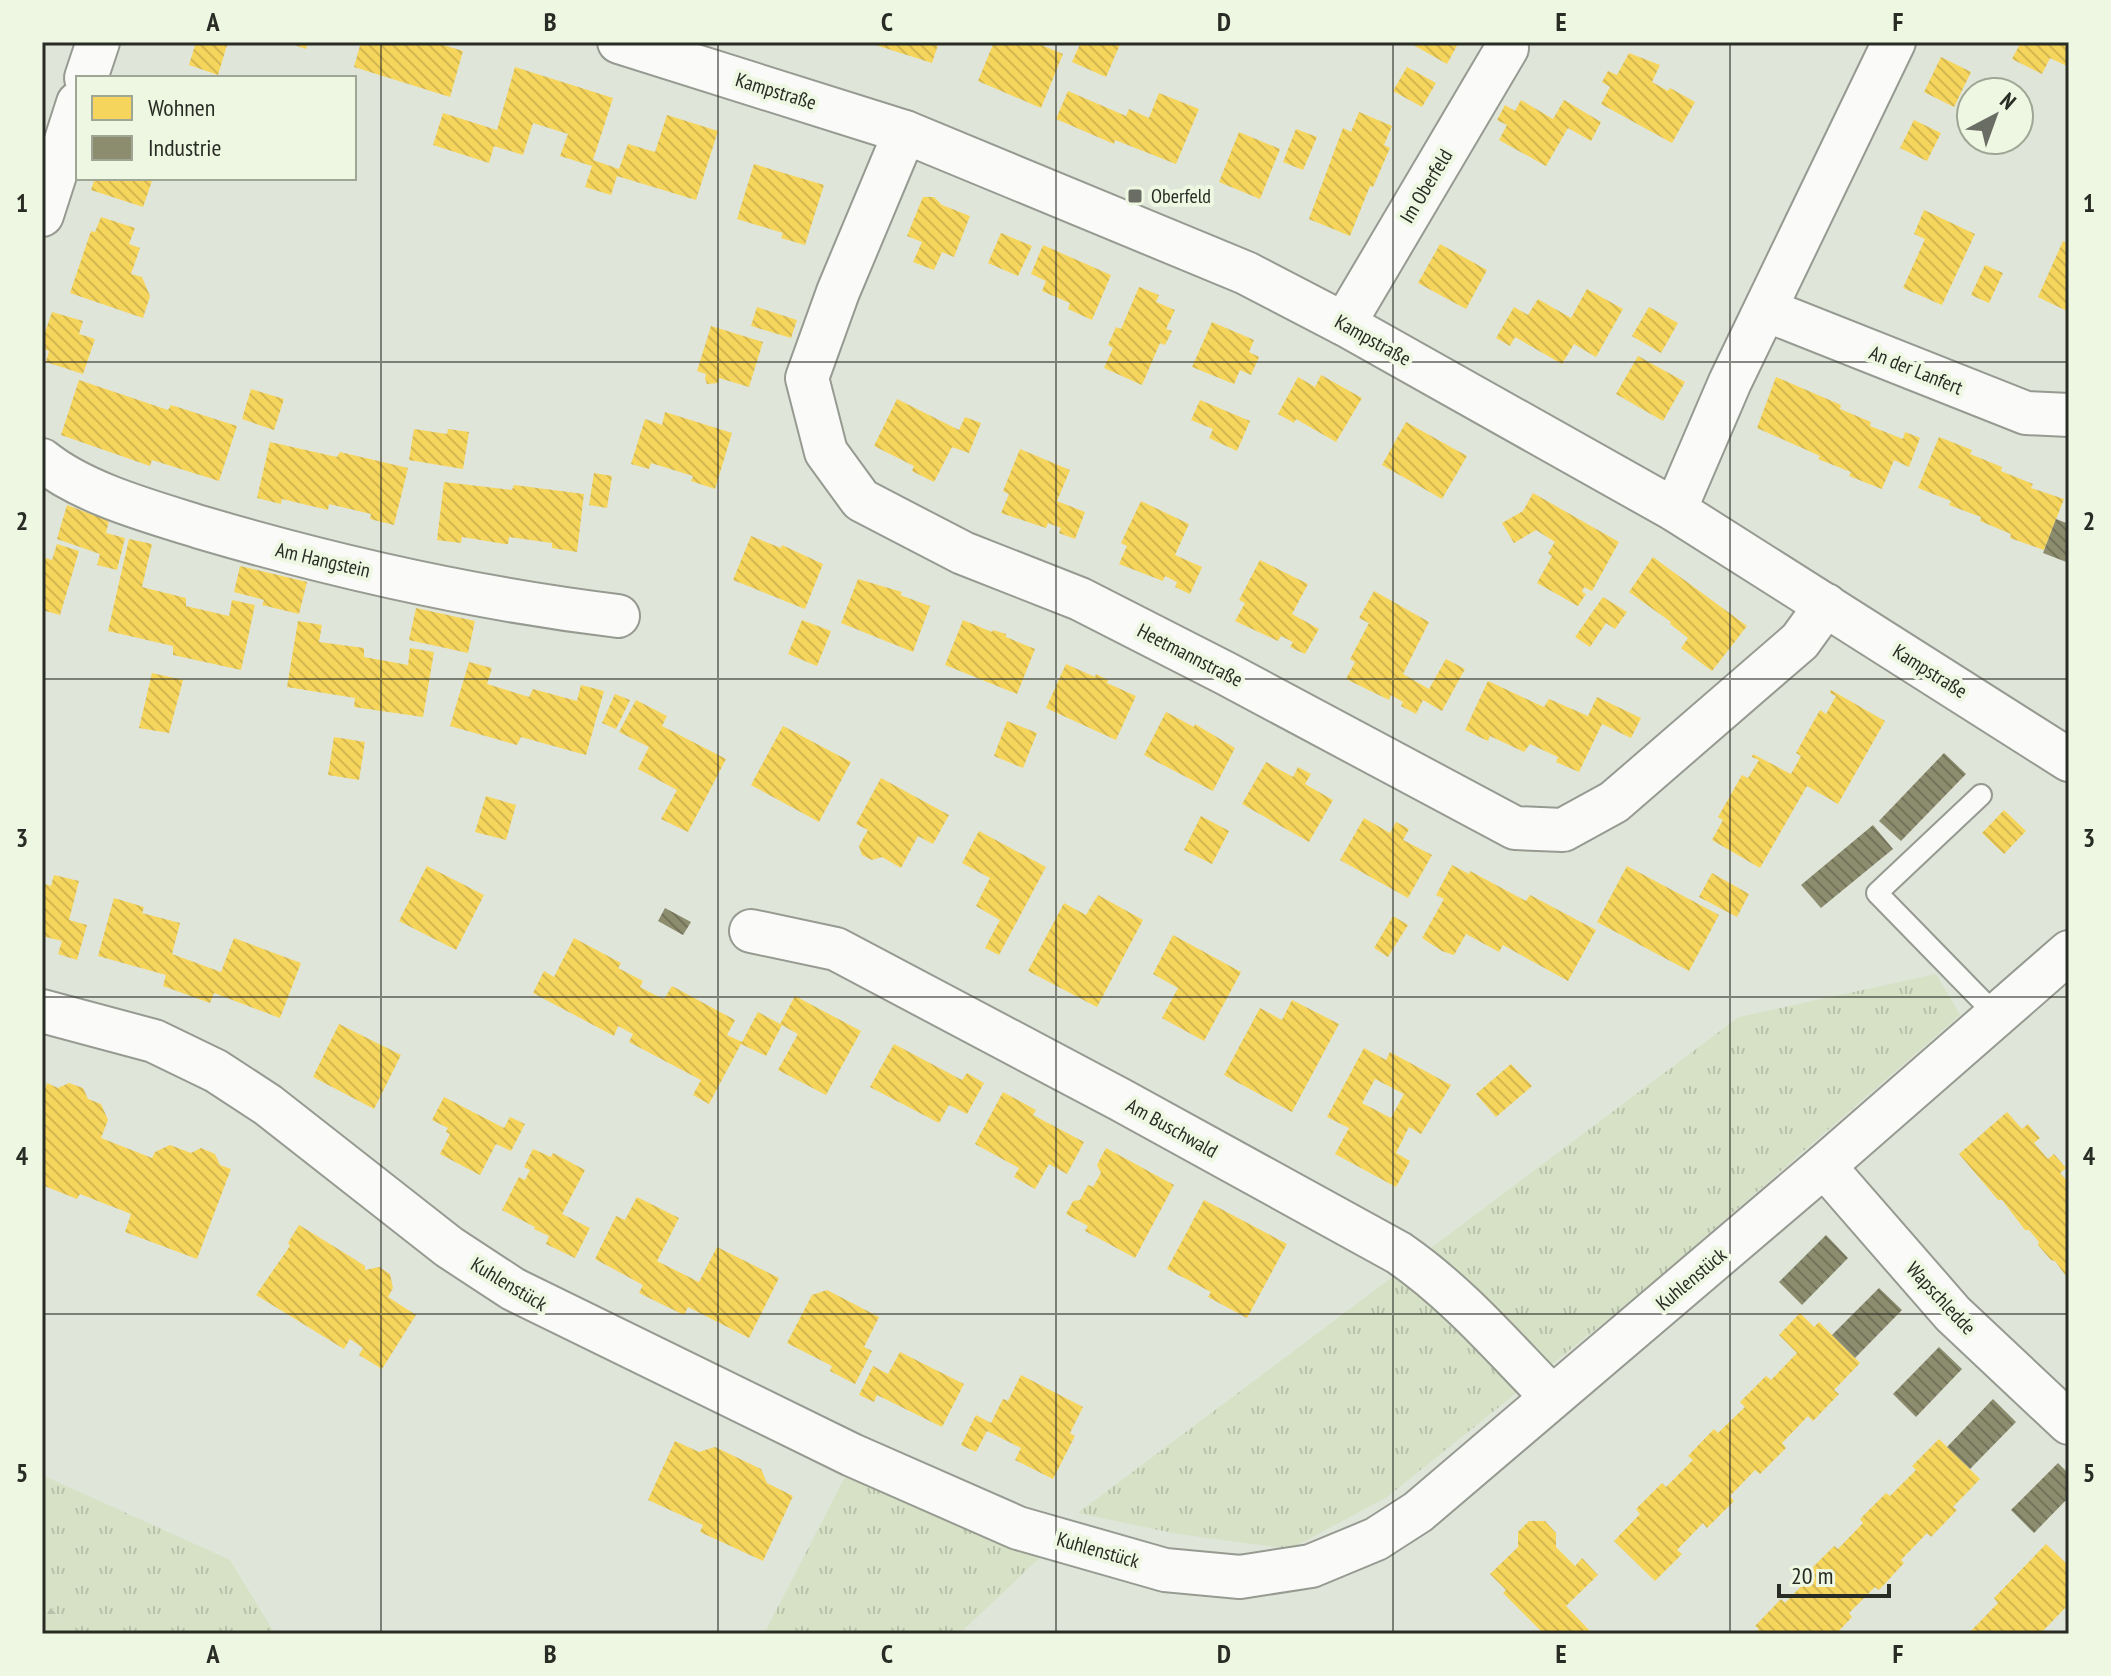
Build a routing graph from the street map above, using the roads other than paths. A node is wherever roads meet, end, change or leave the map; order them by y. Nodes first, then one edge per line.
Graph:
1 (98, 42) edge
2 (619, 42) edge
3 (1894, 42) edge
4 (1507, 48) dead end
5 (667, 49) edge
6 (87, 76) edge
7 (76, 109) edge
8 (905, 132) junction
9 (42, 215) edge
10 (1766, 310) junction
11 (1344, 324) junction
12 (2069, 415) edge
13 (42, 460) edge
14 (1675, 510) junction
15 (1826, 605) junction
16 (618, 616) dead end
17 (2069, 760) edge
18 (1981, 795) dead end
19 (751, 931) dead end
20 (2069, 952) edge
21 (42, 1011) edge
22 (1997, 1016) junction
23 (1824, 1166) junction
24 (1551, 1396) junction
25 (2068, 1421) edge

1 - 6 street
2 - 5 street, Kampstraße
3 - 10 street
4 - 11 street, Im Oberfeld
5 - 8 street, Kampstraße
7 - 9 street
8 - 11 street, Kampstraße
8 - 15 street, Heetmannstraße
10 - 12 street, An der Lanfert
10 - 14 street
11 - 14 street, Kampstraße
13 - 16 street, Am Hangstein
14 - 15 street, Kampstraße
15 - 17 street, Kampstraße
18 - 22 lane
19 - 24 street, Am Buschwald
20 - 22 street, Kuhlenstück
21 - 24 street, Kuhlenstück
22 - 23 street, Kuhlenstück
23 - 24 street, Kuhlenstück
23 - 25 street, Wapschledde

